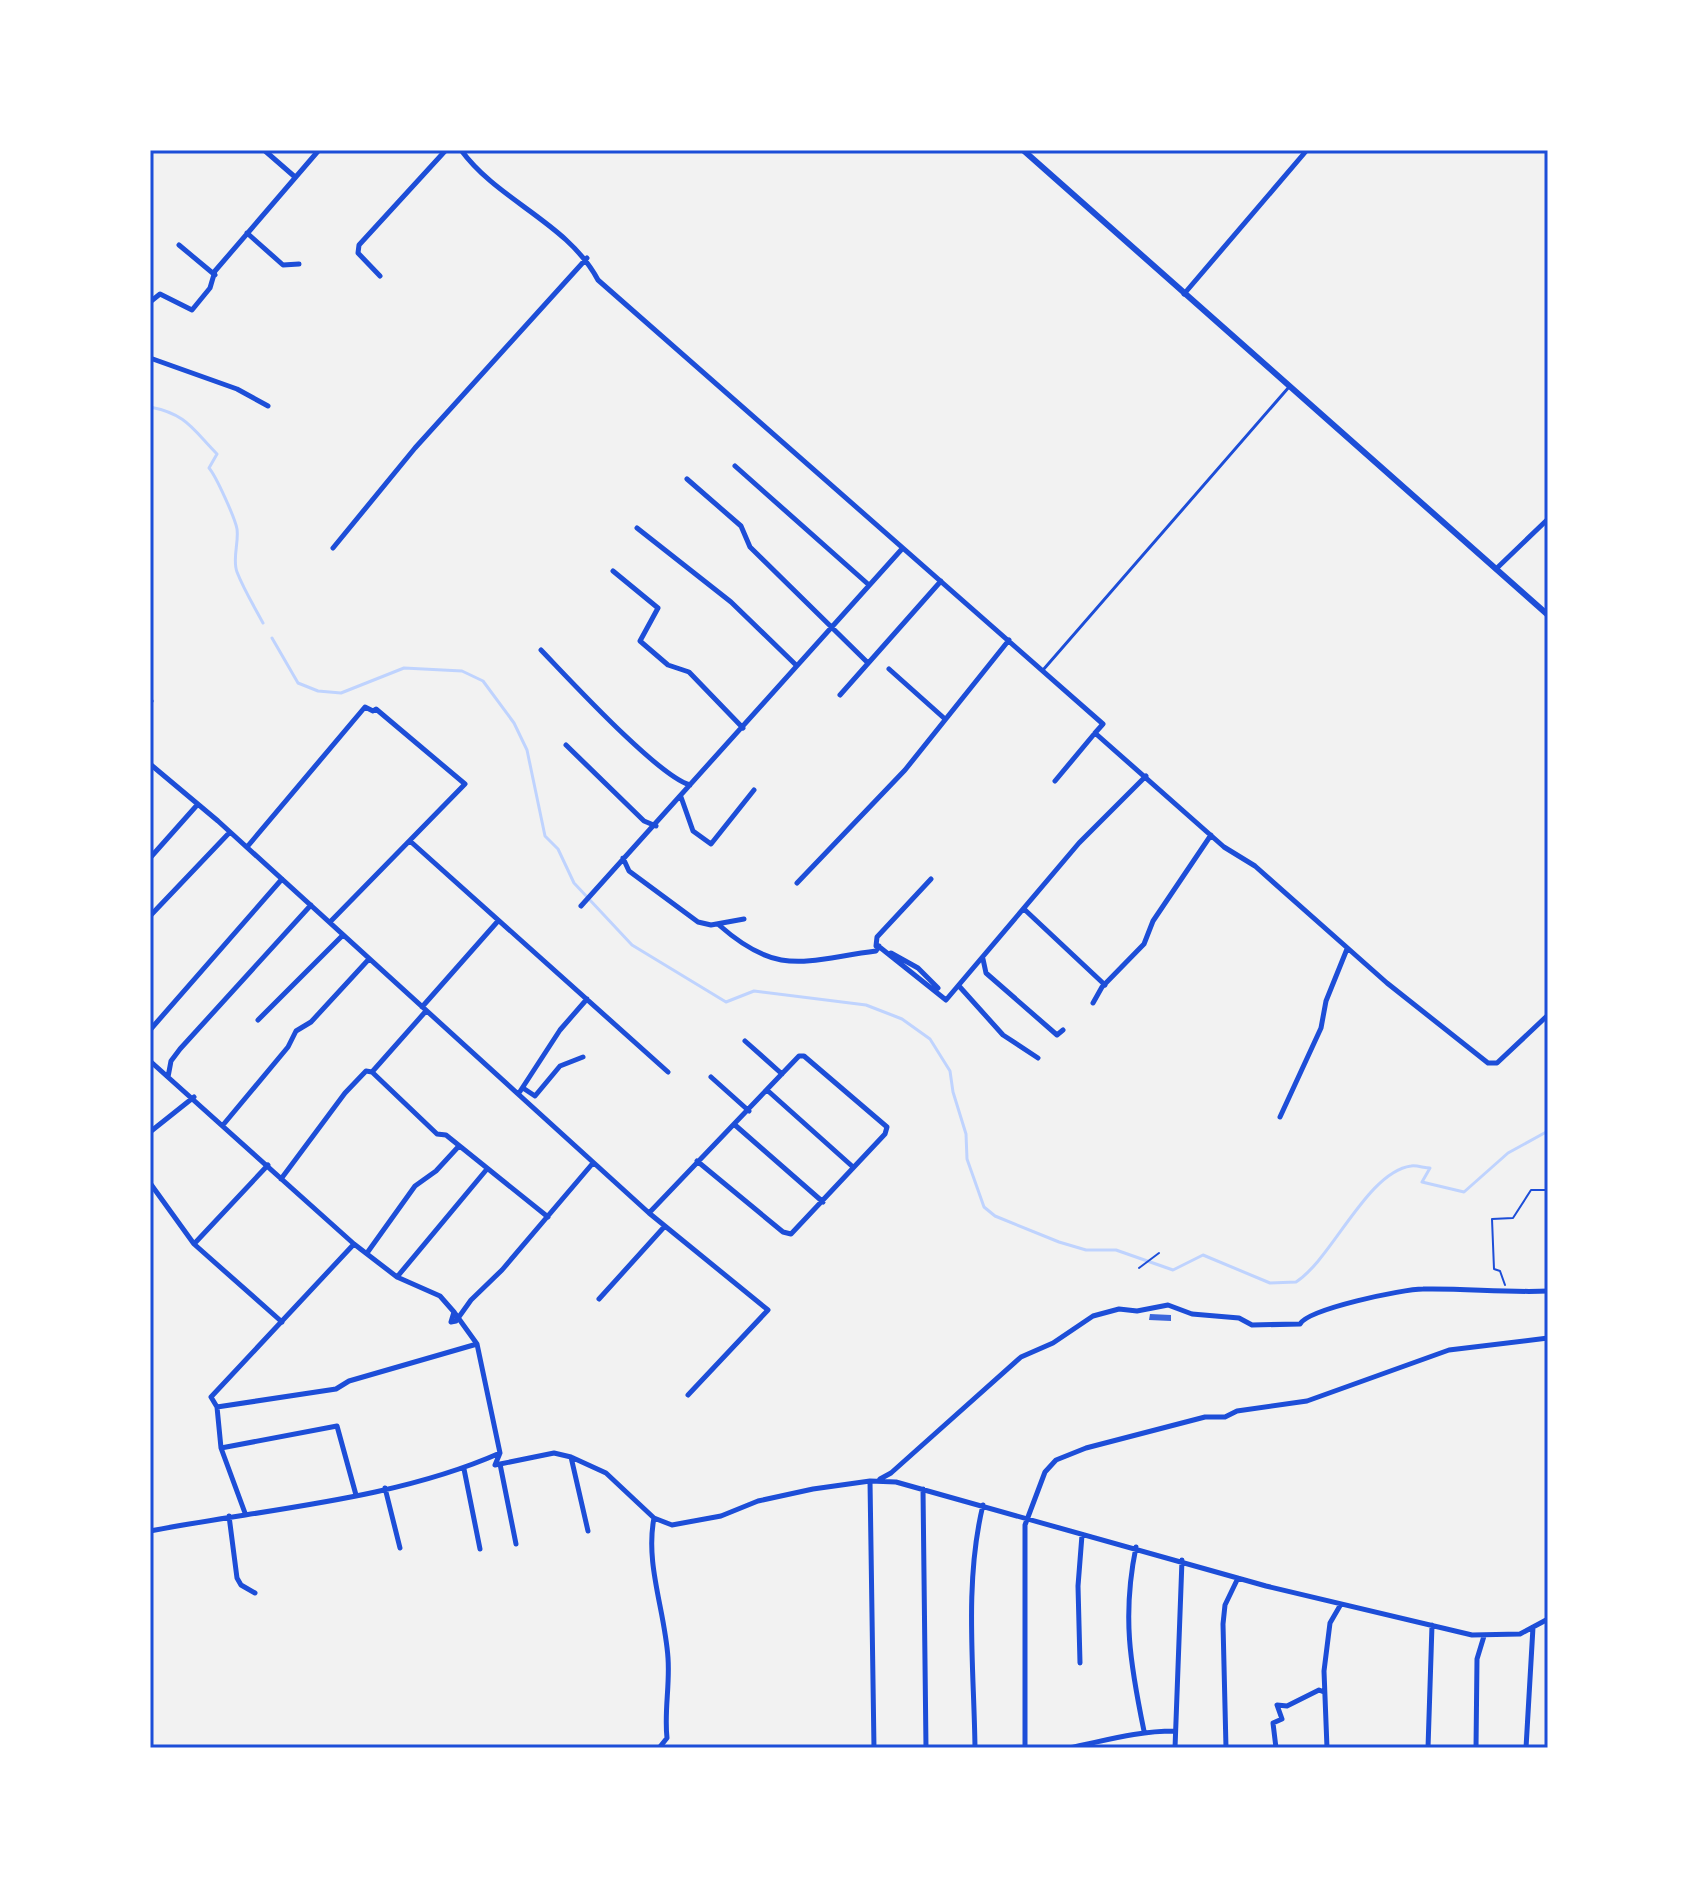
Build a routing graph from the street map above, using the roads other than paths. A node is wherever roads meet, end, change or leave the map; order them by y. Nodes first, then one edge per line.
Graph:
1 (264, 150) edge
2 (319, 150) edge
3 (446, 150) edge
4 (461, 150) edge
5 (1023, 150) edge
6 (1307, 150) edge
7 (295, 177) junction
8 (247, 233) junction
9 (179, 245) dead end
10 (587, 258) junction
11 (299, 264) dead end
12 (215, 275) junction
13 (380, 276) dead end
14 (1184, 294) junction
15 (150, 302) edge
16 (150, 358) edge
17 (1289, 387) junction
18 (268, 406) dead end
19 (735, 466) dead end
20 (687, 479) dead end
21 (1548, 519) edge
22 (637, 528) dead end
23 (333, 548) dead end
24 (901, 550) junction
25 (1495, 570) junction
26 (613, 571) dead end
27 (941, 581) junction
28 (869, 585) junction
29 (1548, 615) edge
30 (830, 627) junction
31 (1009, 640) junction
32 (541, 650) dead end
33 (868, 663) junction
34 (796, 665) junction
35 (889, 669) dead end
36 (1043, 670) junction
37 (840, 695) dead end
38 (945, 719) junction
39 (743, 728) junction
40 (1095, 733) junction
41 (566, 745) dead end
42 (150, 764) edge
43 (1146, 776) junction
44 (1055, 781) dead end
45 (690, 785) junction
46 (754, 790) dead end
47 (681, 796) junction
48 (198, 804) junction
49 (656, 826) junction
50 (230, 832) junction
51 (1211, 835) junction
52 (410, 841) junction
53 (247, 847) junction
54 (150, 858) edge
55 (623, 858) junction
56 (282, 879) junction
57 (931, 879) dead end
58 (797, 883) dead end
59 (311, 905) junction
60 (582, 905) dead end
61 (1024, 909) junction
62 (150, 916) edge
63 (744, 919) dead end
64 (498, 921) junction
65 (330, 922) junction
66 (719, 925) dead end
67 (343, 935) junction
68 (876, 948) junction
69 (1347, 949) junction
70 (983, 958) junction
71 (369, 959) junction
72 (1105, 985) junction
73 (959, 986) junction
74 (938, 988) dead end
75 (587, 999) junction
76 (1093, 1003) dead end
77 (424, 1009) junction
78 (1548, 1015) edge
79 (258, 1020) dead end
80 (150, 1030) edge
81 (1063, 1030) dead end
82 (745, 1041) dead end
83 (583, 1057) dead end
84 (1038, 1058) dead end
85 (150, 1061) edge
86 (372, 1072) junction
87 (668, 1072) dead end
88 (782, 1074) junction
89 (168, 1077) junction
90 (711, 1077) dead end
91 (767, 1090) junction
92 (521, 1091) junction
93 (194, 1097) junction
94 (749, 1111) junction
95 (1280, 1117) dead end
96 (223, 1125) junction
97 (735, 1125) junction
98 (150, 1132) edge
99 (459, 1146) junction
100 (697, 1161) junction
101 (593, 1163) junction
102 (268, 1165) junction
103 (853, 1167) junction
104 (487, 1169) junction
105 (281, 1179) junction
106 (150, 1183) edge
107 (823, 1202) junction
108 (649, 1213) junction
109 (548, 1217) junction
110 (665, 1226) junction
111 (194, 1244) junction
112 (354, 1244) junction
113 (367, 1253) junction
114 (397, 1277) junction
115 (1548, 1291) edge
116 (599, 1299) dead end
117 (454, 1312) junction
118 (282, 1322) junction
119 (1548, 1338) edge
120 (477, 1344) junction
121 (688, 1395) dead end
122 (217, 1407) junction
123 (221, 1448) junction
124 (500, 1453) junction
125 (571, 1457) junction
126 (500, 1464) junction
127 (464, 1469) junction
128 (870, 1481) junction
129 (385, 1488) junction
130 (923, 1489) junction
131 (356, 1495) junction
132 (983, 1505) junction
133 (245, 1513) junction
134 (229, 1516) junction
135 (654, 1518) junction
136 (1026, 1519) junction
137 (150, 1531) edge
138 (588, 1531) dead end
139 (1082, 1535) junction
140 (516, 1544) dead end
141 (1136, 1547) junction
142 (400, 1548) dead end
143 (480, 1549) dead end
144 (1182, 1560) junction
145 (1238, 1578) junction
146 (255, 1593) dead end
147 (1341, 1604) junction
148 (1548, 1619) edge
149 (1432, 1625) junction
150 (1533, 1627) junction
151 (1484, 1636) junction
152 (1080, 1663) dead end
153 (1324, 1692) junction
154 (1144, 1731) junction
155 (1174, 1731) junction
156 (1093, 1745) edge
157 (659, 1748) edge
158 (874, 1748) edge
159 (926, 1748) edge
160 (975, 1748) edge
161 (1025, 1748) edge
162 (1068, 1748) edge
163 (1175, 1748) edge
164 (1226, 1748) edge
165 (1276, 1748) edge
166 (1327, 1748) edge
167 (1428, 1748) edge
168 (1476, 1748) edge
169 (1526, 1748) edge

1 - 7 street
2 - 7 street
3 - 13 street
4 - 10 street
5 - 14 street
6 - 14 street
7 - 8 street
8 - 11 street
8 - 12 street
9 - 12 street
10 - 23 street
10 - 24 street
12 - 15 street
14 - 17 street
16 - 18 street
17 - 25 street
17 - 36 lane
19 - 28 street
20 - 30 street
21 - 25 street
22 - 34 street
24 - 27 street
24 - 28 street
25 - 29 street
26 - 39 street
27 - 31 street
27 - 33 street
28 - 30 street
30 - 33 street
30 - 34 street
31 - 36 street
31 - 38 street
32 - 45 street
33 - 37 street
34 - 39 street
35 - 38 street
36 - 40 street
38 - 58 street
39 - 45 street
40 - 43 street
40 - 44 street
41 - 49 street
42 - 48 street
43 - 51 street
43 - 61 street
45 - 47 street
46 - 47 street
47 - 49 street
48 - 50 street
48 - 54 street
49 - 55 street
50 - 53 street
50 - 62 street
51 - 69 street
51 - 72 street
52 - 53 street
52 - 64 street
52 - 65 street
53 - 56 street
55 - 60 street
55 - 63 street
56 - 59 street
56 - 80 street
57 - 68 street
59 - 65 street
59 - 89 street
61 - 70 street
61 - 72 street
64 - 75 street
64 - 77 street
65 - 67 street
66 - 68 street
67 - 71 street
67 - 79 street
68 - 73 street
68 - 74 street
69 - 78 street
69 - 95 street
70 - 73 street
70 - 81 street
71 - 77 street
71 - 96 street
72 - 76 street
73 - 84 street
75 - 87 street
75 - 92 street
77 - 86 street
77 - 92 street
82 - 88 street
83 - 92 street
85 - 89 street
86 - 99 street
86 - 105 street
88 - 91 street
88 - 103 street
89 - 93 street
90 - 94 street
91 - 94 street
91 - 103 street
92 - 101 street
93 - 96 street
93 - 98 street
94 - 97 street
96 - 102 street
97 - 100 street
97 - 107 street
99 - 104 street
99 - 113 street
100 - 107 street
100 - 108 street
101 - 108 street
101 - 109 street
102 - 105 street
102 - 111 street
103 - 107 street
104 - 109 street
104 - 114 street
105 - 112 street
106 - 111 street
108 - 110 street
109 - 117 street
110 - 116 street
110 - 121 street
111 - 118 street
112 - 113 street
112 - 118 street
113 - 114 street
114 - 117 street
115 - 128 street
117 - 120 street
118 - 122 street
119 - 136 street
120 - 122 street
120 - 124 street
122 - 123 street
123 - 131 street
123 - 133 street
124 - 126 street
124 - 127 street
125 - 126 street
125 - 135 street
125 - 138 street
126 - 140 street
127 - 129 street
127 - 143 street
128 - 130 street
128 - 135 street
128 - 158 street
129 - 131 street
129 - 142 street
130 - 132 street
130 - 159 street
131 - 133 street
132 - 136 street
132 - 160 street
133 - 134 street
134 - 137 street
134 - 146 street
135 - 157 street
136 - 139 street
136 - 161 street
139 - 141 street
139 - 152 street
141 - 144 street
141 - 154 street
144 - 145 street
144 - 155 street
145 - 147 street
145 - 164 street
147 - 149 street
147 - 153 street
148 - 150 street
149 - 151 street
149 - 167 street
150 - 151 street
150 - 169 street
151 - 168 street
153 - 165 street
153 - 166 street
154 - 155 street
154 - 156 street
155 - 163 street
156 - 162 street

